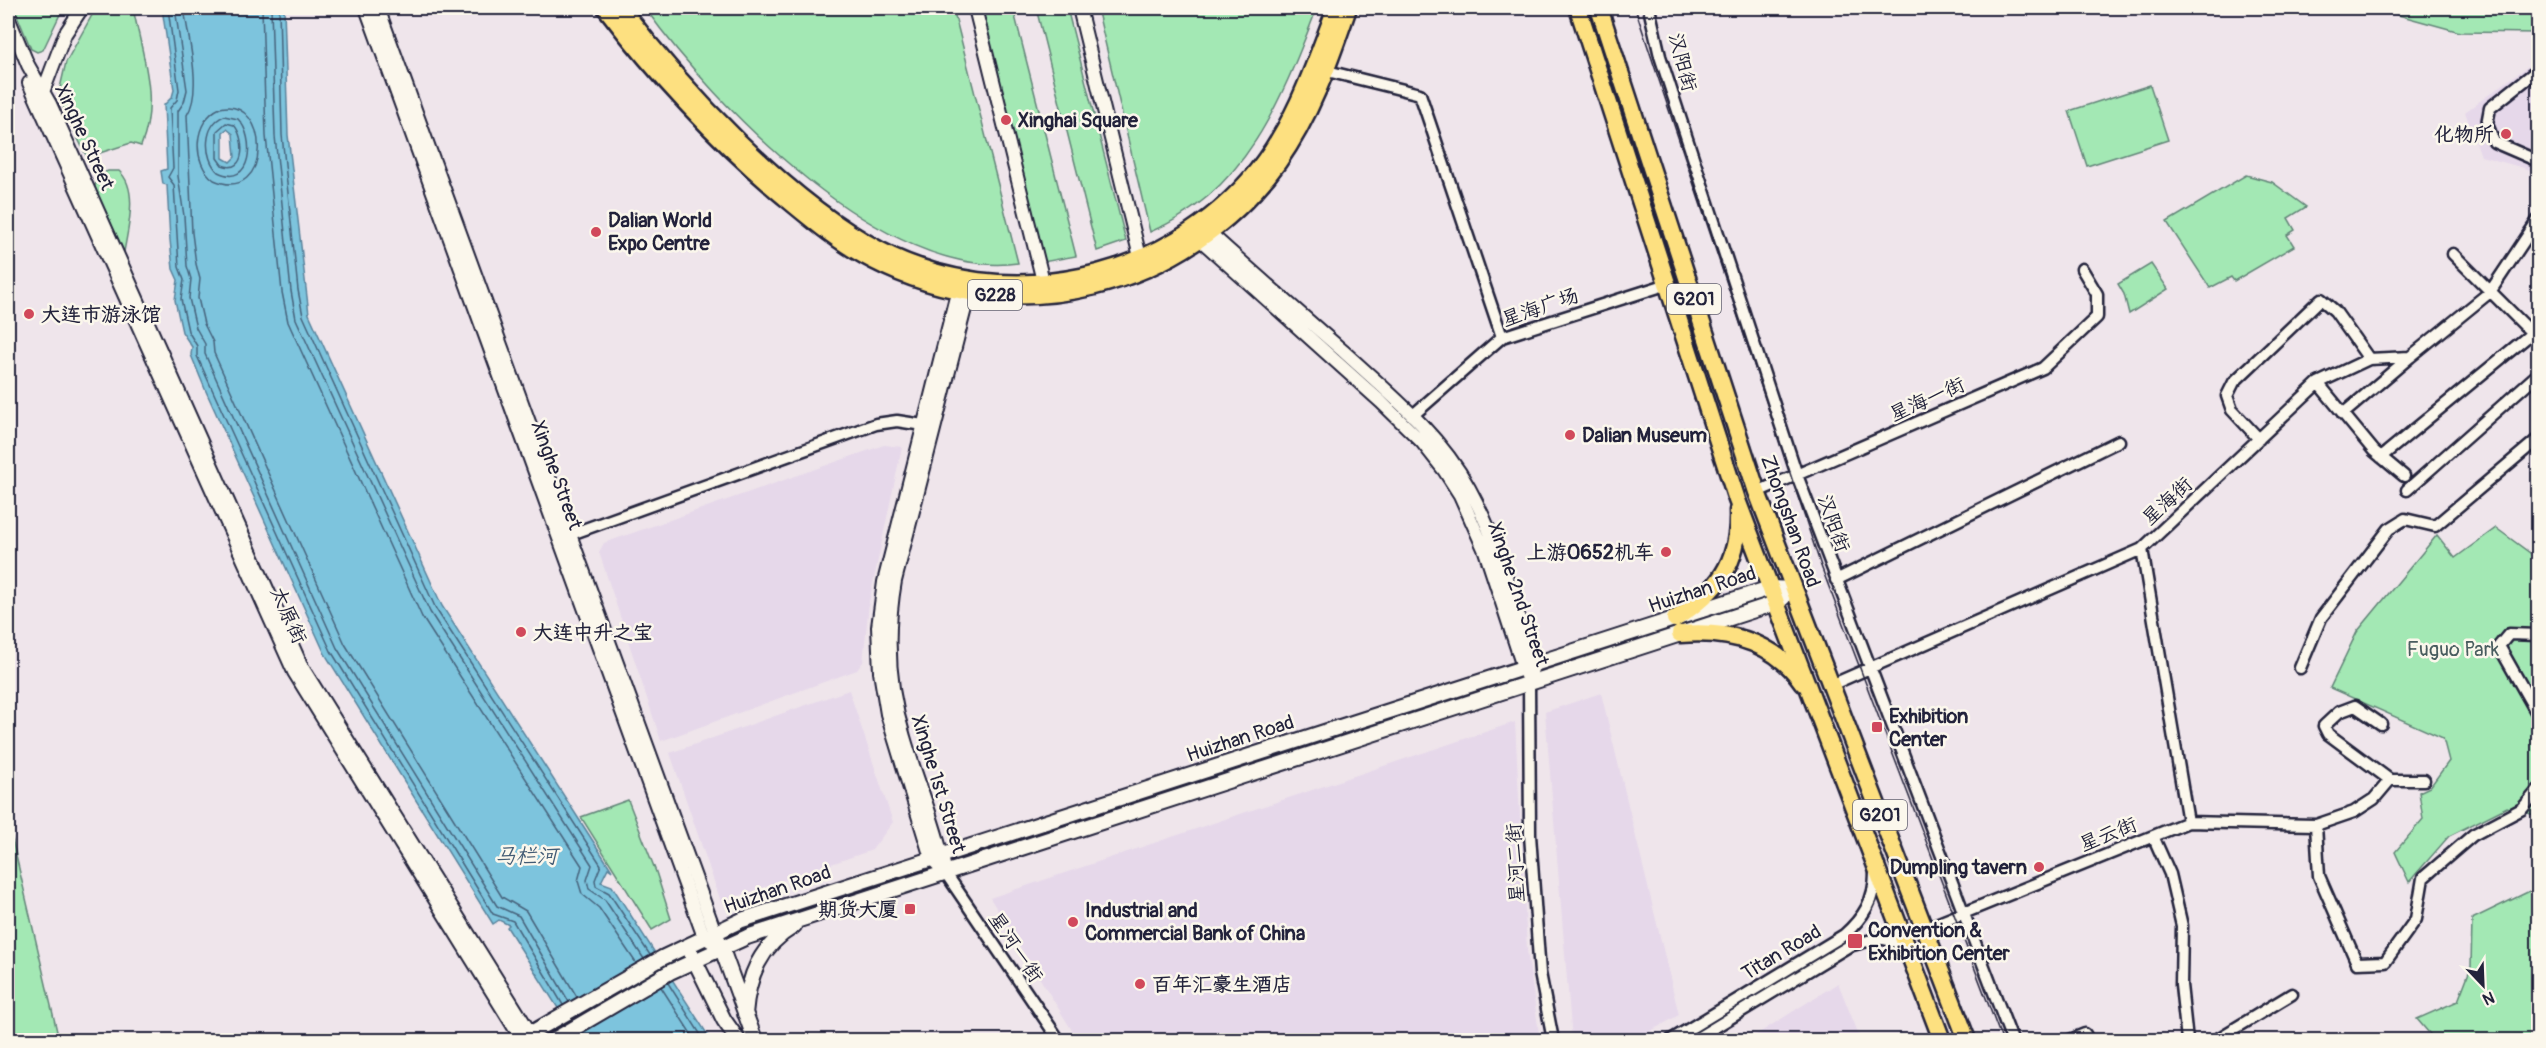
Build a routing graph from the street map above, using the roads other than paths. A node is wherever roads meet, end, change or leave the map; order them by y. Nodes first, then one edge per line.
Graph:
1 (82, 8) edge
2 (366, 8) edge
3 (378, 8) edge
4 (606, 8) edge
5 (621, 8) edge
6 (975, 8) edge
7 (1079, 8) edge
8 (1336, 8) edge
9 (1348, 8) edge
10 (1578, 8) edge
11 (1599, 8) edge
12 (1649, 8) edge
13 (8, 16) edge
14 (8, 35) edge
15 (1319, 68) junction
16 (2538, 70) edge
17 (39, 94) junction
18 (2538, 161) edge
19 (72, 180) joint
20 (2538, 220) edge
21 (1199, 231) junction
22 (2453, 254) dead end
23 (1142, 263) junction
24 (2082, 269) dead end
25 (126, 275) joint
26 (1668, 284) junction
27 (965, 286) junction
28 (1045, 289) junction
29 (2490, 292) junction
30 (2535, 335) edge
31 (1502, 337) junction
32 (2410, 357) junction
33 (2369, 359) junction
34 (2538, 374) edge
35 (2318, 383) junction
36 (2343, 414) junction
37 (1412, 416) junction
38 (923, 425) junction
39 (2259, 439) junction
40 (2538, 439) edge
41 (2119, 441) dead end
42 (2381, 457) junction
43 (1797, 474) junction
44 (2404, 476) dead end
45 (2407, 490) dead end
46 (1757, 492) junction
47 (1737, 500) junction
48 (565, 536) junction
49 (2142, 549) junction
50 (1836, 580) junction
51 (1794, 589) junction
52 (1773, 595) junction
53 (1677, 626) junction
54 (2538, 635) edge
55 (1527, 666) junction
56 (1869, 668) junction
57 (2300, 668) dead end
58 (1529, 683) junction
59 (1831, 685) junction
60 (1811, 697) junction
61 (2538, 715) edge
62 (2381, 724) dead end
63 (2390, 780) junction
64 (2424, 780) dead end
65 (2538, 790) edge
66 (2188, 822) junction
67 (2316, 825) junction
68 (2153, 836) junction
69 (937, 857) junction
70 (1875, 867) junction
71 (945, 872) junction
72 (1963, 912) junction
73 (811, 916) junction
74 (1924, 928) junction
75 (710, 935) junction
76 (1904, 944) junction
77 (687, 946) junction
78 (721, 948) junction
79 (695, 961) junction
80 (2292, 994) dead end
81 (745, 1014) junction
82 (525, 1039) edge
83 (554, 1041) edge
84 (738, 1041) edge
85 (755, 1041) edge
86 (1059, 1041) edge
87 (1553, 1041) edge
88 (1671, 1041) edge
89 (1694, 1041) edge
90 (1942, 1041) edge
91 (1967, 1041) edge
92 (2012, 1041) edge
93 (2070, 1041) edge
94 (2088, 1041) edge
95 (2187, 1041) edge
96 (2216, 1041) edge

1 - 17 street
2 - 48 street, Xinghe Street
3 - 48 street, Xinghe Street
4 - 27 highway, G228
5 - 27 highway, G228
6 - 28 street
7 - 23 street
8 - 15 highway, G228
9 - 15 highway, G228
10 - 26 highway, G201
11 - 46 highway, Zhongshan Road / G201
12 - 43 street, 汉阳街
13 - 17 street, Xinghe Street
14 - 17 street, Xinghe Street
15 - 21 highway, G228
15 - 31 street
16 - 18 street
17 - 19 street, Xinghe Street
17 - 25 street, Xinghe Street
19 - 82 street, 太原街
20 - 29 street
21 - 23 highway, G228
21 - 37 street, Xinghe 2nd Street
21 - 55 street, Xinghe 2nd Street
22 - 29 street
23 - 28 highway, G228
24 - 43 street, 星海一街
25 - 82 street, 太原街
26 - 31 street, 星海广场
26 - 47 highway, G201
27 - 28 highway, G228
27 - 38 street, Xinghe 1st Street
27 - 69 street, Xinghe 1st Street
29 - 30 street
29 - 32 street
30 - 42 street
31 - 37 street, 星海广场
32 - 33 street, 星海街
32 - 36 street
33 - 35 street, 星海街
33 - 39 street
34 - 45 street
35 - 36 street
35 - 39 street, 星海街
36 - 42 street
37 - 55 street, Xinghe 2nd Street
38 - 48 street
38 - 69 street, Xinghe 1st Street
39 - 49 street, 星海街
40 - 57 street
41 - 50 street
42 - 44 street
43 - 46 street, 星海一街
43 - 50 street, 汉阳街
46 - 51 highway, Zhongshan Road / G201
47 - 52 highway, G201
47 - 53 highway
48 - 75 street, Xinghe Street
49 - 56 street, 星海街
49 - 66 street
50 - 56 street, 汉阳街
51 - 52 main road, Huizhan Road
51 - 59 highway, Zhongshan Road / G201
52 - 53 main road, Huizhan Road
52 - 60 highway, G201
53 - 55 main road, Huizhan Road
53 - 58 main road, Huizhan Road
53 - 60 highway
54 - 61 street
55 - 58 street, Xinghe 2nd Street
55 - 69 main road, Huizhan Road
56 - 59 street, 星海街
56 - 72 street, 汉阳街
58 - 71 main road, Huizhan Road
58 - 87 street, 星河二街
59 - 74 highway, Zhongshan Road / G201
60 - 70 highway, G201
62 - 63 street
63 - 64 street
63 - 67 street
65 - 67 street
66 - 67 street, 星云街
66 - 68 street, 星云街
68 - 72 street, 星云街
68 - 95 street
69 - 71 street, Xinghe 1st Street
69 - 75 main road, Huizhan Road
70 - 76 highway, G201
70 - 88 street, Titan Road
71 - 73 main road, Huizhan Road
71 - 86 street, 星河一街
72 - 74 street, 星云街
72 - 92 street, 汉阳街
73 - 78 main road, Huizhan Road
73 - 81 main road
74 - 91 highway, Zhongshan Road / G201
75 - 77 main road, Huizhan Road
75 - 78 main road, Xinghe Street
76 - 89 street, Titan Road
76 - 90 highway, G201
77 - 79 main road
77 - 82 main road, Huizhan Road
78 - 79 main road, Huizhan Road
78 - 81 main road, Xinghe Street
79 - 83 main road, Huizhan Road
79 - 84 main road
80 - 96 street
81 - 85 main road, Xinghe Street
93 - 94 street

